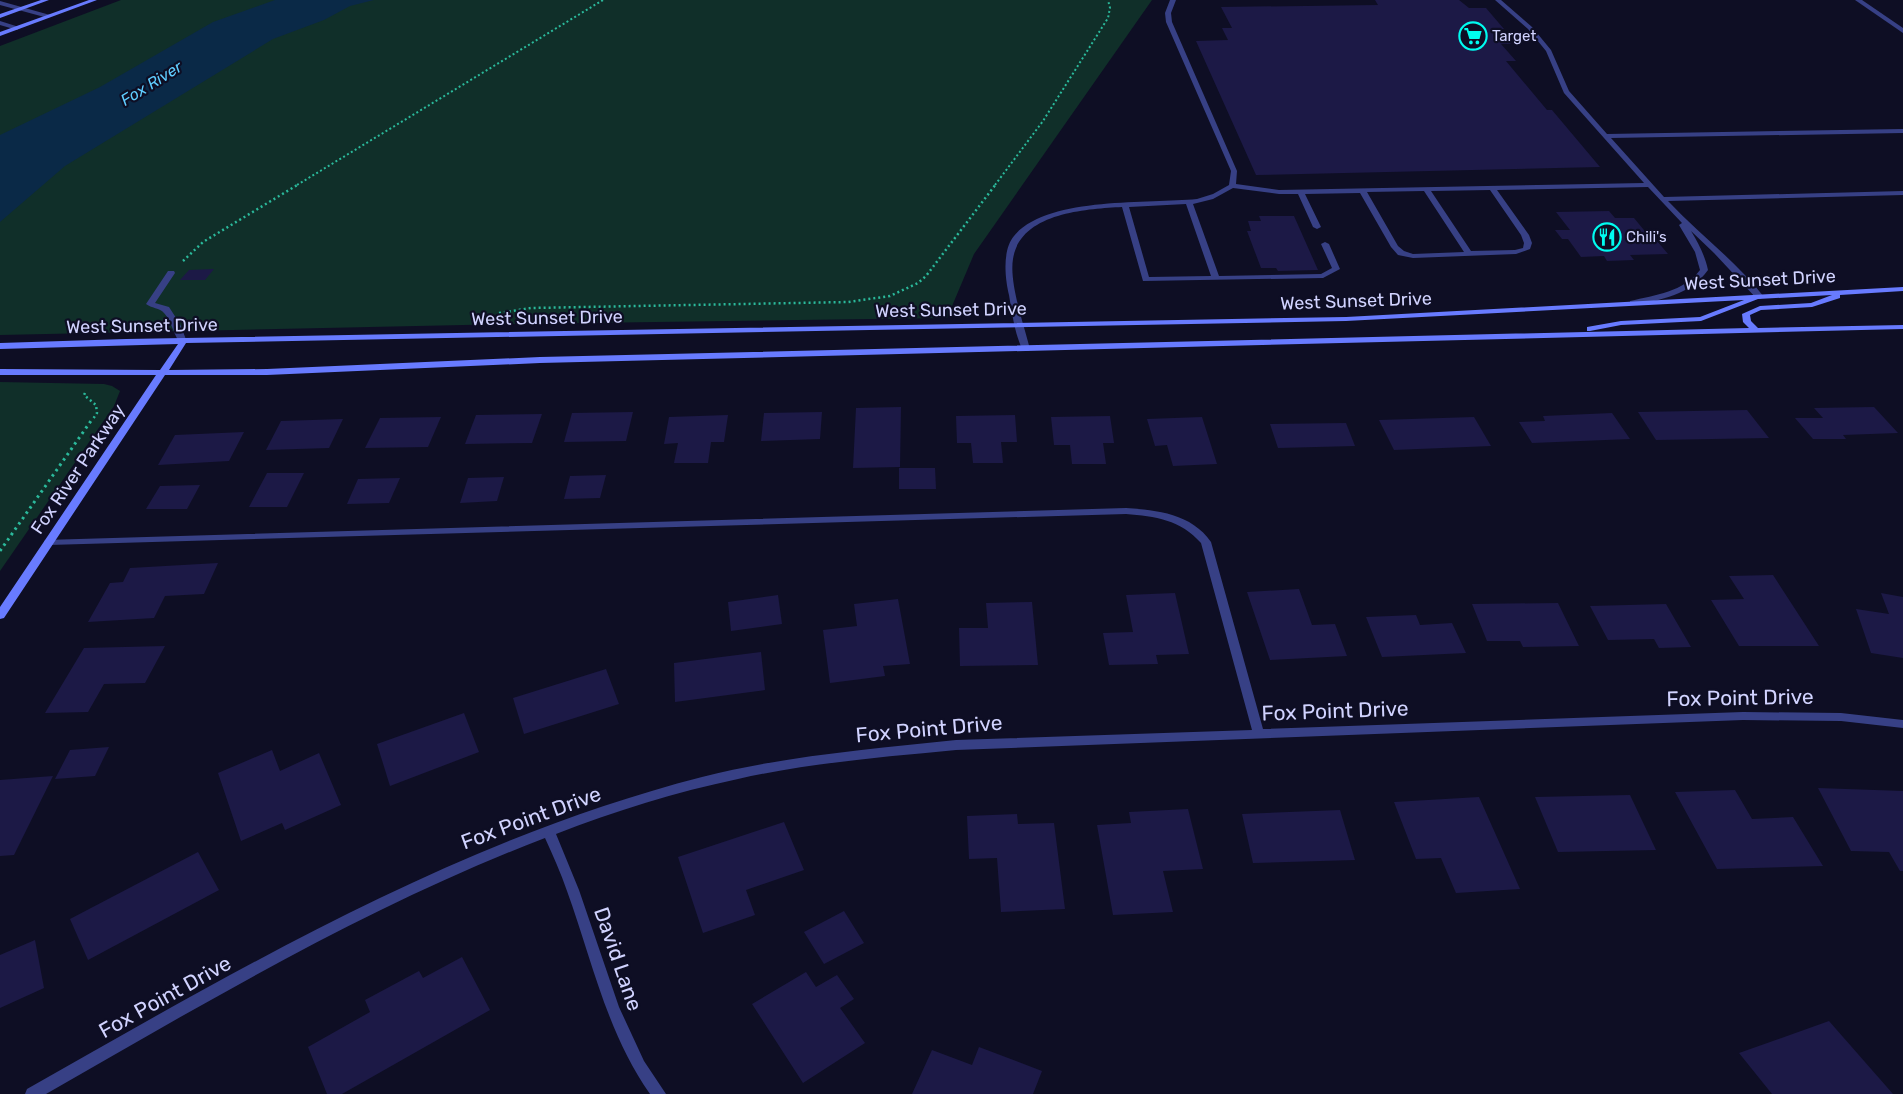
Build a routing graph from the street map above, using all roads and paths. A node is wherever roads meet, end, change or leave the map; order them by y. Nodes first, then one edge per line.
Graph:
1 (46, 0) edge
2 (94, 0) edge
3 (603, 0) edge
4 (1108, 0) edge
5 (1173, 0) edge
6 (1498, 0) edge
7 (1858, 0) edge
8 (0, 4) edge
9 (22, 9) junction
10 (0, 16) edge
11 (48, 16) junction
12 (0, 23) edge
13 (17, 28) junction
14 (1903, 30) edge
15 (0, 34) edge
16 (1903, 130) edge
17 (1606, 136) junction
18 (1650, 185) junction
19 (1232, 186) junction
20 (1492, 188) junction
21 (1426, 189) junction
22 (1362, 190) junction
23 (1300, 191) junction
24 (1903, 193) edge
25 (1662, 199) junction
26 (1189, 202) junction
27 (1125, 206) junction
28 (1677, 215) junction
29 (1318, 227) dead end
30 (1325, 244) dead end
31 (1469, 254) junction
32 (171, 273) joint
33 (1216, 278) junction
34 (1903, 289) edge
35 (1845, 292) junction
36 (1760, 297) junction
37 (1633, 304) junction
38 (490, 314) dead end
39 (1020, 325) junction
40 (1903, 328) edge
41 (1756, 331) junction
42 (1562, 335) junction
43 (183, 342) junction
44 (0, 346) edge
45 (1026, 349) junction
46 (0, 372) edge
47 (101, 373) junction
48 (162, 373) junction
49 (49, 542) junction
50 (0, 551) edge
51 (0, 615) edge
52 (1903, 724) edge
53 (1259, 734) junction
54 (549, 832) junction
55 (32, 1094) edge
56 (659, 1094) edge

1 - 9 main road
2 - 11 main road
3 - 32 path
4 - 38 path
5 - 19 street
6 - 17 street
7 - 14 street
8 - 9 street
9 - 10 main road
9 - 11 street
11 - 13 main road
12 - 13 street
13 - 15 main road
16 - 17 street
17 - 18 street
18 - 20 street
18 - 25 street
19 - 23 street
19 - 26 street
20 - 21 street
20 - 31 street
21 - 22 street
21 - 31 street
22 - 23 street
22 - 31 street
23 - 29 street
24 - 25 street
25 - 28 street
26 - 27 street
26 - 33 street
27 - 33 street
27 - 39 street
28 - 36 street
28 - 37 street
30 - 33 street
32 - 43 street
34 - 35 main road, West Sunset Drive
35 - 36 main road, West Sunset Drive
35 - 41 main road
36 - 37 main road, West Sunset Drive
36 - 42 main road
37 - 39 main road, West Sunset Drive
39 - 43 main road, West Sunset Drive
39 - 45 street
40 - 41 main road
41 - 42 main road
42 - 45 main road
43 - 44 main road, West Sunset Drive
43 - 48 main road, Fox River Parkway
45 - 48 main road
46 - 47 main road
47 - 48 main road
47 - 50 path
48 - 49 main road, Fox River Parkway
49 - 51 main road, Fox River Parkway
49 - 53 street
52 - 53 street, Fox Point Drive
53 - 54 street, Fox Point Drive
54 - 55 street, Fox Point Drive
54 - 56 street, David Lane

